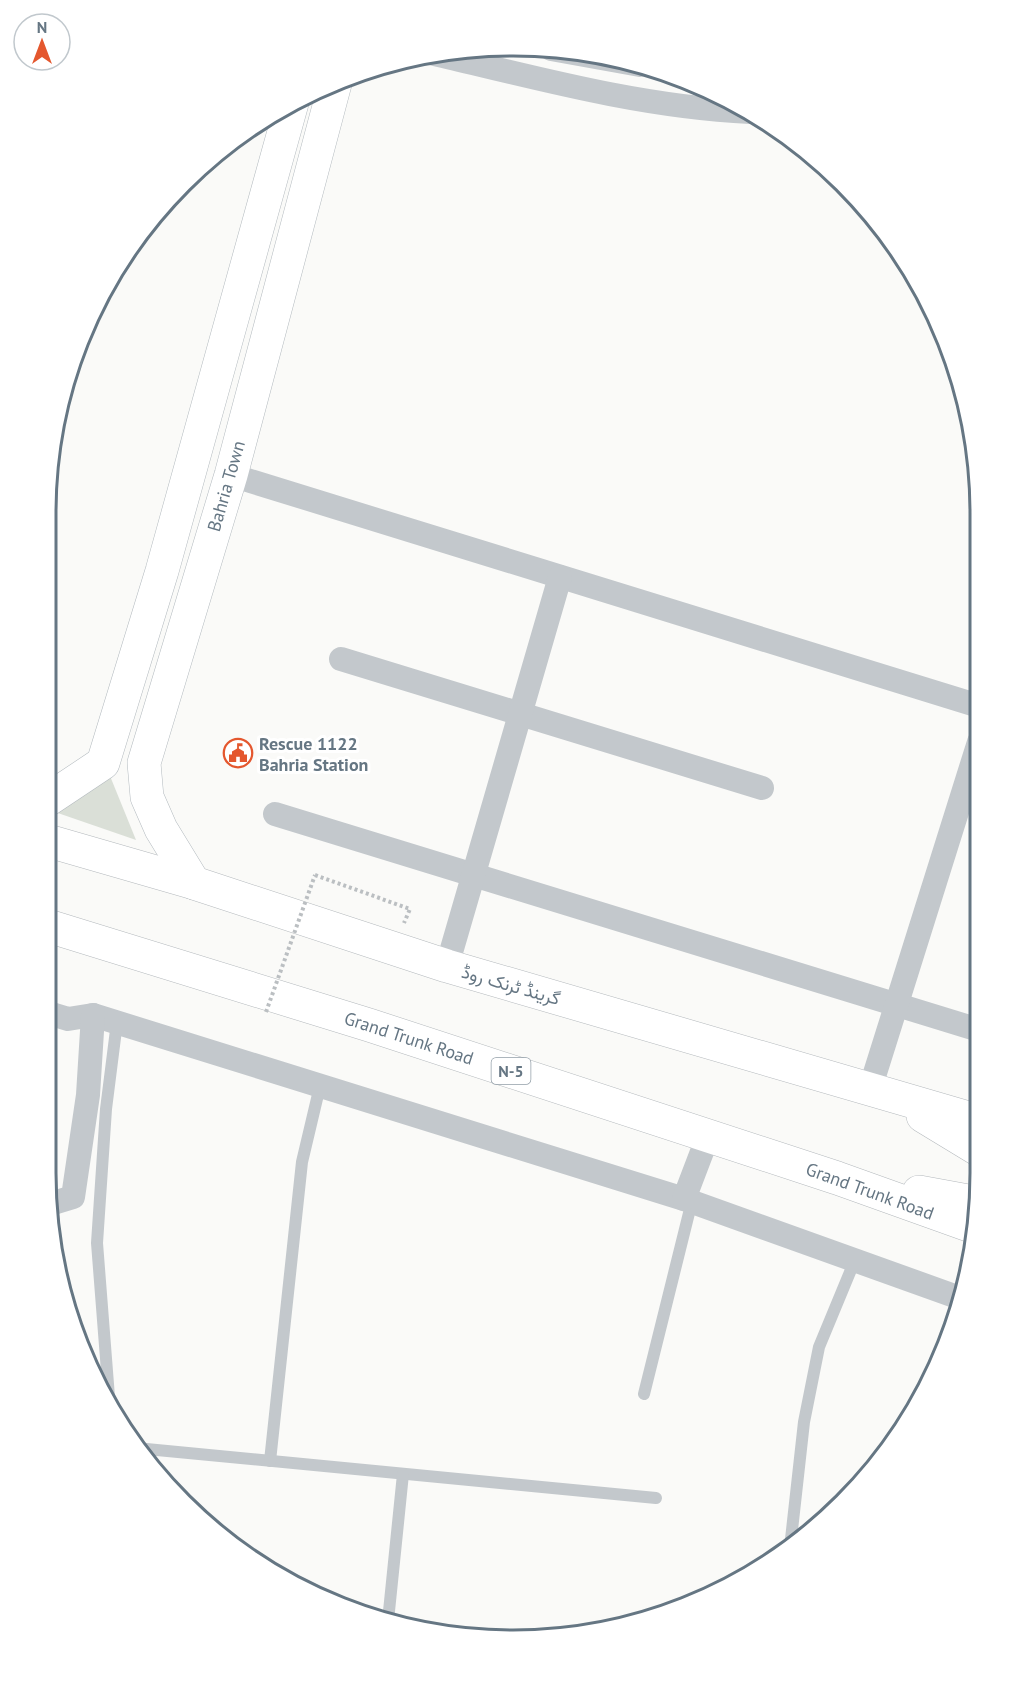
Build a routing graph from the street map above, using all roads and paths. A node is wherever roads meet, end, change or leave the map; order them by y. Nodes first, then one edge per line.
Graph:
1 (455, 59) edge
2 (333, 92) edge
3 (727, 109) edge
4 (289, 114) edge
5 (231, 475) junction
6 (560, 577) junction
7 (341, 659) dead end
8 (970, 703) edge
9 (518, 713) junction
10 (970, 771) edge
11 (762, 788) dead end
12 (55, 795) edge
13 (275, 814) dead end
14 (55, 843) edge
15 (474, 875) junction
16 (194, 883) junction
17 (410, 909) dead end
18 (55, 928) edge
19 (447, 966) junction
20 (898, 1005) junction
21 (266, 1012) dead end
22 (55, 1015) edge
23 (93, 1015) junction
24 (117, 1022) junction
25 (970, 1027) edge
26 (320, 1086) junction
27 (878, 1091) junction
28 (970, 1118) edge
29 (708, 1136) junction
30 (970, 1145) edge
31 (837, 1178) junction
32 (688, 1200) junction
33 (969, 1201) edge
34 (56, 1202) edge
35 (967, 1224) edge
36 (855, 1260) junction
37 (953, 1295) edge
38 (108, 1385) edge
39 (644, 1394) dead end
40 (148, 1449) edge
41 (270, 1461) junction
42 (403, 1474) junction
43 (656, 1498) dead end
44 (791, 1536) edge
45 (389, 1613) edge

1 - 3 street
2 - 5 main road, Bahria Town
4 - 12 main road
5 - 6 street
5 - 16 main road, Bahria Town
6 - 8 street
6 - 9 street
7 - 9 street
9 - 11 street
9 - 15 street
10 - 20 street
13 - 15 street
14 - 16 main road, گرینڈ ٹرنک روڈ
15 - 19 street
15 - 20 street
16 - 19 main road, گرینڈ ٹرنک روڈ
17 - 21 path, bridge
18 - 29 main road, Grand Trunk Road / N-5
19 - 27 main road, گرینڈ ٹرنک روڈ
20 - 25 street
20 - 27 street
22 - 23 street
23 - 24 street
23 - 34 street
24 - 26 street
24 - 38 lane
26 - 32 street
26 - 41 lane
27 - 28 main road, گرینڈ ٹرنک روڈ
27 - 30 main road
29 - 31 main road, Grand Trunk Road / N-5
29 - 32 street
31 - 33 main road
31 - 35 main road, Grand Trunk Road / N-5
32 - 36 street
32 - 39 lane
36 - 37 street
36 - 44 lane
40 - 41 lane
41 - 42 lane
42 - 43 lane
42 - 45 lane

